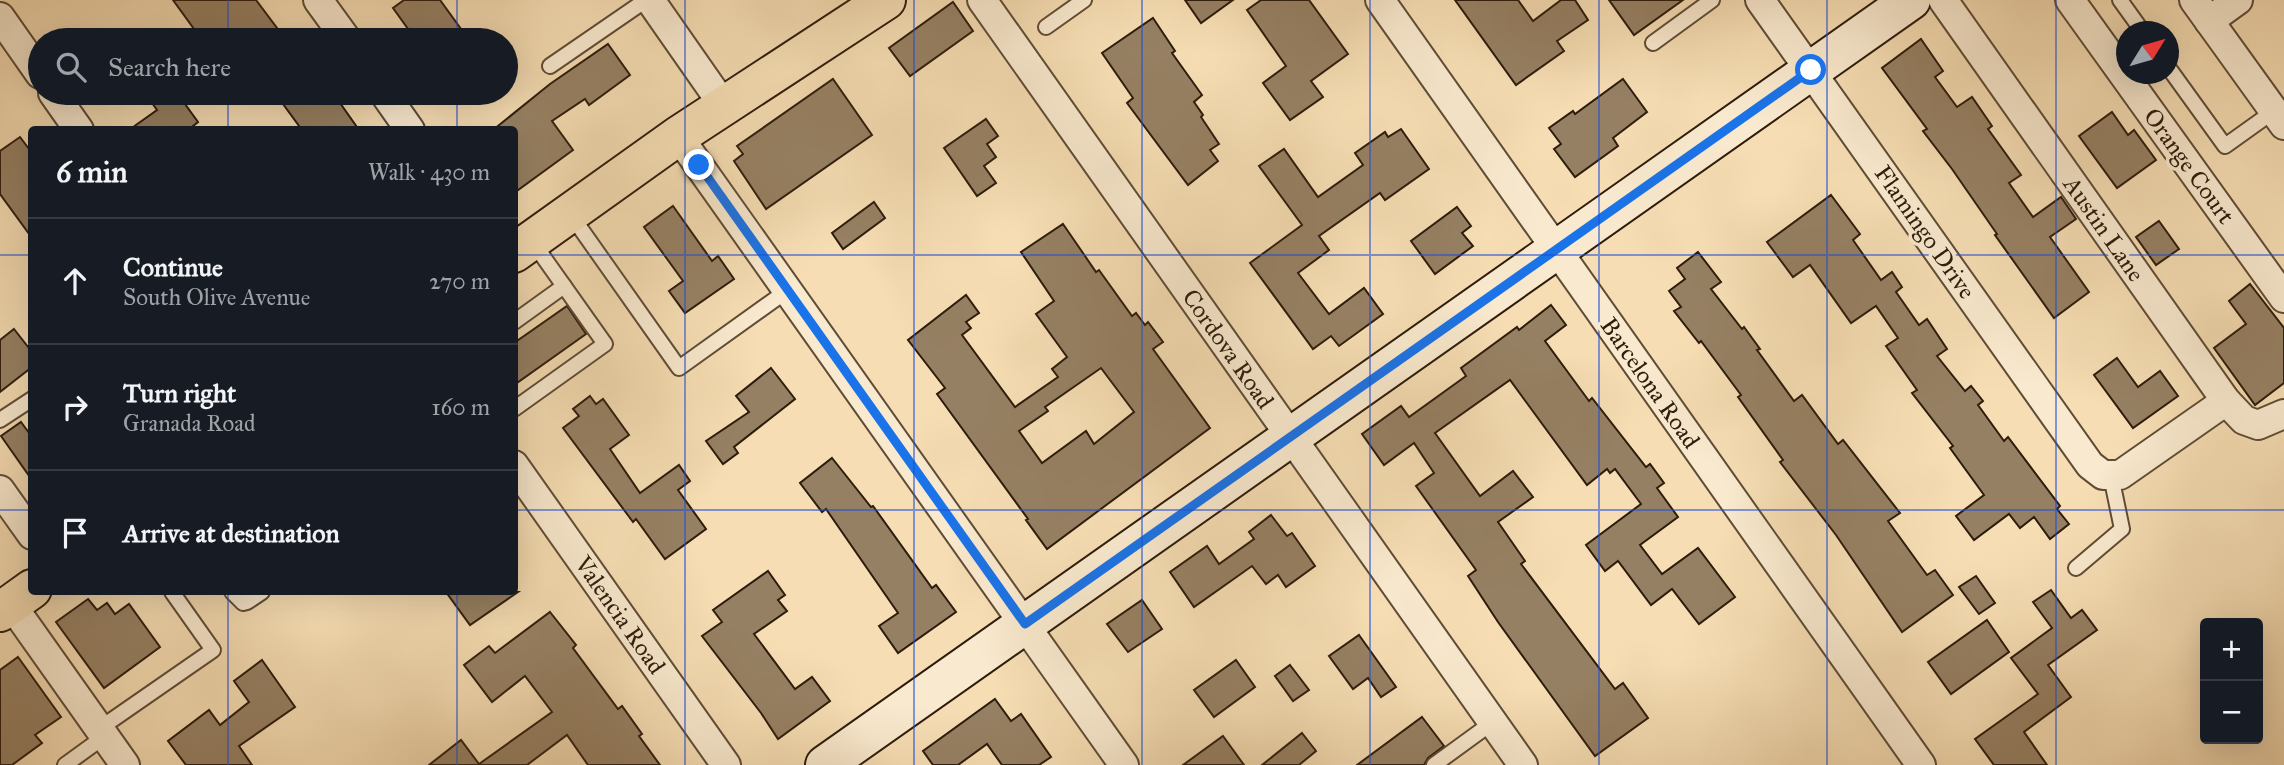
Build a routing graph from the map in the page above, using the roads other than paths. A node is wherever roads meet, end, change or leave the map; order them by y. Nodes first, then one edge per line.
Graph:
1 (318, 0) edge
2 (648, 0) edge
3 (886, 0) edge
4 (982, 0) edge
5 (1084, 0) edge
6 (1380, 0) edge
7 (1712, 0) edge
8 (1760, 0) edge
9 (1911, 0) edge
10 (1943, 0) edge
11 (2070, 0) edge
12 (2120, 0) edge
13 (2238, 0) edge
14 (2202, 10) edge
15 (0, 17) edge
16 (2135, 21) edge
17 (1046, 27) dead end
18 (338, 28) edge
19 (1653, 43) dead end
20 (28, 57) edge
21 (550, 66) dead end
22 (1811, 70) junction
23 (2179, 82) edge
24 (61, 105) edge
25 (392, 105) edge
26 (724, 106) junction
27 (2279, 118) edge
28 (76, 126) edge
29 (407, 126) edge
30 (678, 136) junction
31 (570, 214) junction
32 (523, 246) edge
33 (1556, 251) junction
34 (564, 286) junction
35 (788, 290) junction
36 (2284, 298) edge
37 (518, 319) edge
38 (2226, 401) junction
39 (28, 402) edge
40 (518, 403) edge
41 (0, 420) edge
42 (2279, 423) edge
43 (1290, 438) junction
44 (2100, 470) junction
45 (518, 471) edge
46 (0, 490) edge
47 (28, 529) edge
48 (2076, 568) dead end
49 (174, 595) edge
50 (235, 595) edge
51 (258, 595) edge
52 (11, 598) edge
53 (1025, 624) junction
54 (1493, 722) junction
55 (102, 732) junction
56 (65, 765) edge
57 (125, 765) edge
58 (726, 765) edge
59 (825, 765) edge
60 (1124, 765) edge
61 (1434, 765) edge
62 (1523, 765) edge
63 (1921, 765) edge

1 - 18 street
2 - 21 lane
2 - 26 street
3 - 26 main road
4 - 43 street, Cordova Road
5 - 17 lane
6 - 33 street, Barcelona Road
7 - 19 lane
8 - 22 street, Flamingo Drive
9 - 22 street
10 - 38 street, Austin Lane
11 - 36 street, Orange Court
12 - 16 lane
13 - 14 street
14 - 27 street
15 - 20 street
22 - 33 street
22 - 44 street, Flamingo Drive
23 - 27 lane
24 - 28 street
25 - 29 street
26 - 30 main road
30 - 31 main road
30 - 35 street
31 - 32 main road
31 - 35 lane
32 - 34 lane
33 - 43 street
33 - 63 street, Barcelona Road
34 - 37 lane
34 - 40 lane
35 - 53 street
38 - 42 street, Austin Lane
38 - 44 street
39 - 41 lane
43 - 53 street
43 - 54 street, Cordova Road
44 - 48 lane
45 - 58 street, Valencia Road
46 - 47 street
49 - 55 lane
50 - 51 lane
52 - 55 street
53 - 59 street
53 - 60 street
54 - 61 lane
54 - 62 street, Cordova Road
55 - 56 lane
55 - 57 street

